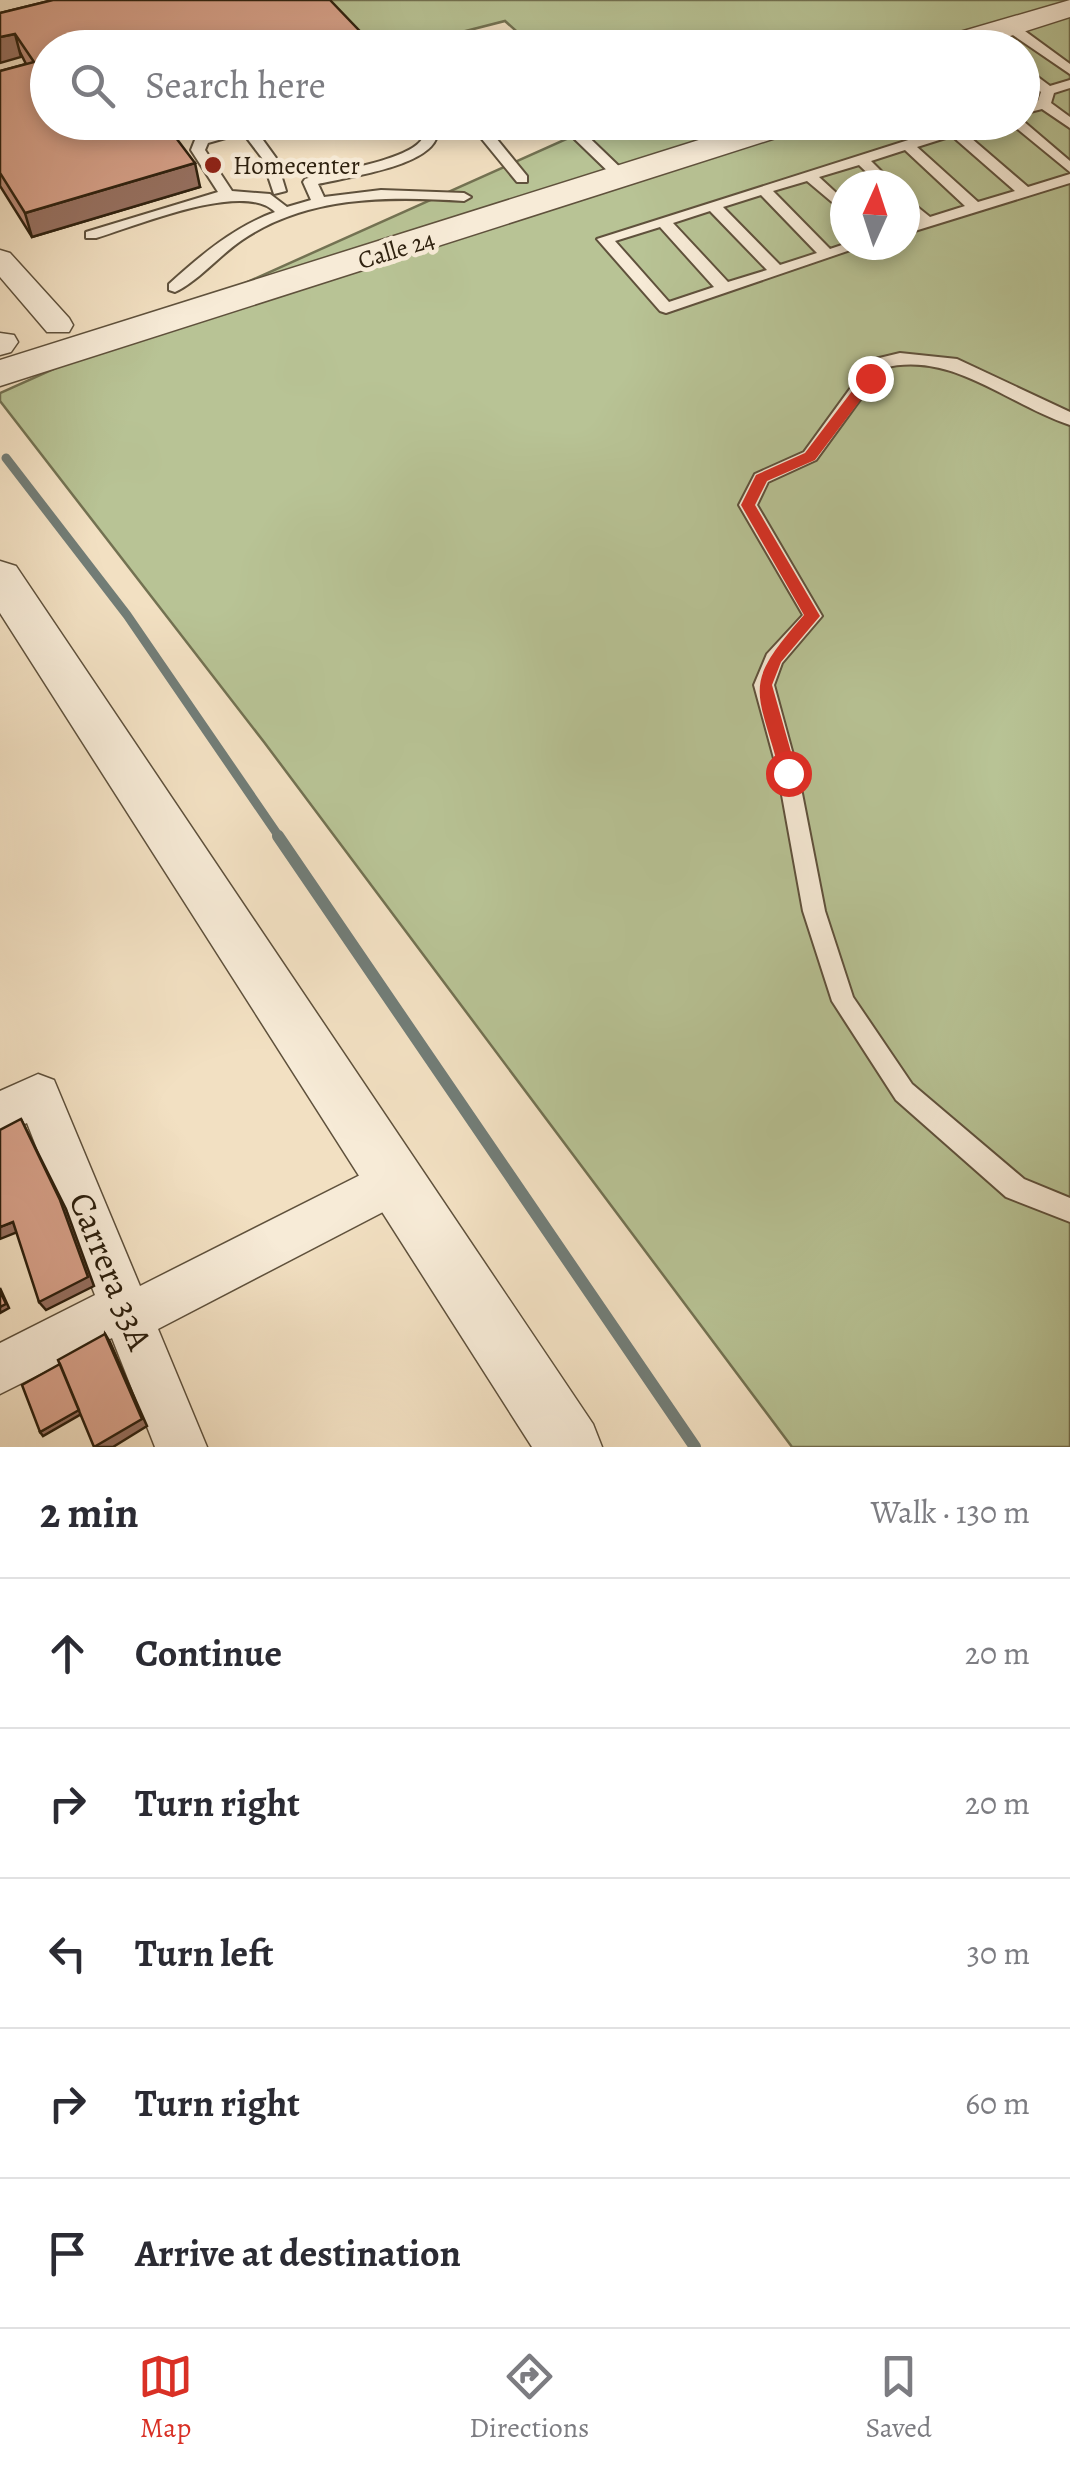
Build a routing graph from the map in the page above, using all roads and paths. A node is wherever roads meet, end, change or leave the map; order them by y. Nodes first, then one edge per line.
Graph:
1 (1070, 7) edge
2 (1034, 30) edge
3 (1070, 33) edge
4 (1040, 39) edge
5 (1040, 58) edge
6 (1070, 70) edge
7 (1070, 84) edge
8 (1040, 88) edge
9 (1046, 97) junction
10 (1040, 100) edge
11 (1070, 124) edge
12 (210, 140) edge
13 (256, 140) edge
14 (429, 140) edge
15 (490, 140) edge
16 (583, 140) edge
17 (664, 140) edge
18 (718, 140) edge
19 (923, 140) edge
20 (965, 140) edge
21 (1037, 140) edge
22 (907, 145) junction
23 (861, 159) junction
24 (610, 166) junction
25 (1070, 168) edge
26 (872, 170) edge
27 (809, 175) junction
28 (1070, 178) edge
29 (522, 179) junction
30 (310, 182) junction
31 (763, 190) junction
32 (1025, 192) junction
33 (272, 193) junction
34 (227, 194) junction
35 (830, 195) edge
36 (464, 197) junction
37 (318, 201) junction
38 (713, 205) junction
39 (975, 208) junction
40 (286, 215) junction
41 (920, 216) edge
42 (663, 220) junction
43 (927, 223) junction
44 (920, 225) edge
45 (91, 235) dead end
46 (830, 253) edge
47 (827, 254) junction
48 (0, 259) edge
49 (776, 270) junction
50 (175, 287) junction
51 (724, 288) junction
52 (58, 325) junction
53 (3, 356) edge
54 (1070, 418) edge
55 (0, 576) edge
56 (19, 1104) edge
57 (394, 1182) junction
58 (1070, 1210) edge
59 (129, 1311) junction
60 (0, 1369) edge
61 (182, 1447) edge
62 (570, 1447) edge

1 - 2 street
3 - 4 street
5 - 6 lane
7 - 9 lane
8 - 9 lane
9 - 10 lane
9 - 11 lane
12 - 34 lane
13 - 33 lane
14 - 30 lane
15 - 29 lane
16 - 24 lane
17 - 24 street, Calle 24
18 - 24 street, Calle 24
19 - 22 lane
20 - 32 lane
21 - 25 lane
22 - 23 lane
22 - 39 lane
23 - 26 lane
23 - 27 lane
24 - 29 street, Calle 24
24 - 53 street, Calle 24
27 - 31 lane
27 - 35 lane
28 - 32 lane
29 - 36 street, Calle 24
30 - 33 lane
30 - 37 lane
31 - 38 lane
31 - 47 lane
32 - 39 lane
33 - 34 lane
33 - 40 lane
34 - 45 lane
36 - 37 lane
36 - 50 street, Calle 24
37 - 40 lane
38 - 42 lane
38 - 49 lane
39 - 43 lane
40 - 50 lane
41 - 43 lane
42 - 51 lane
42 - 51 lane
43 - 44 lane
46 - 47 lane
47 - 49 lane
48 - 52 street
49 - 51 lane
50 - 52 street, Calle 24
52 - 53 street, Calle 24
54 - 58 lane
55 - 57 street
56 - 59 street, Carrera 33A
57 - 59 street
57 - 62 street
59 - 60 street
59 - 61 street, Carrera 33A

